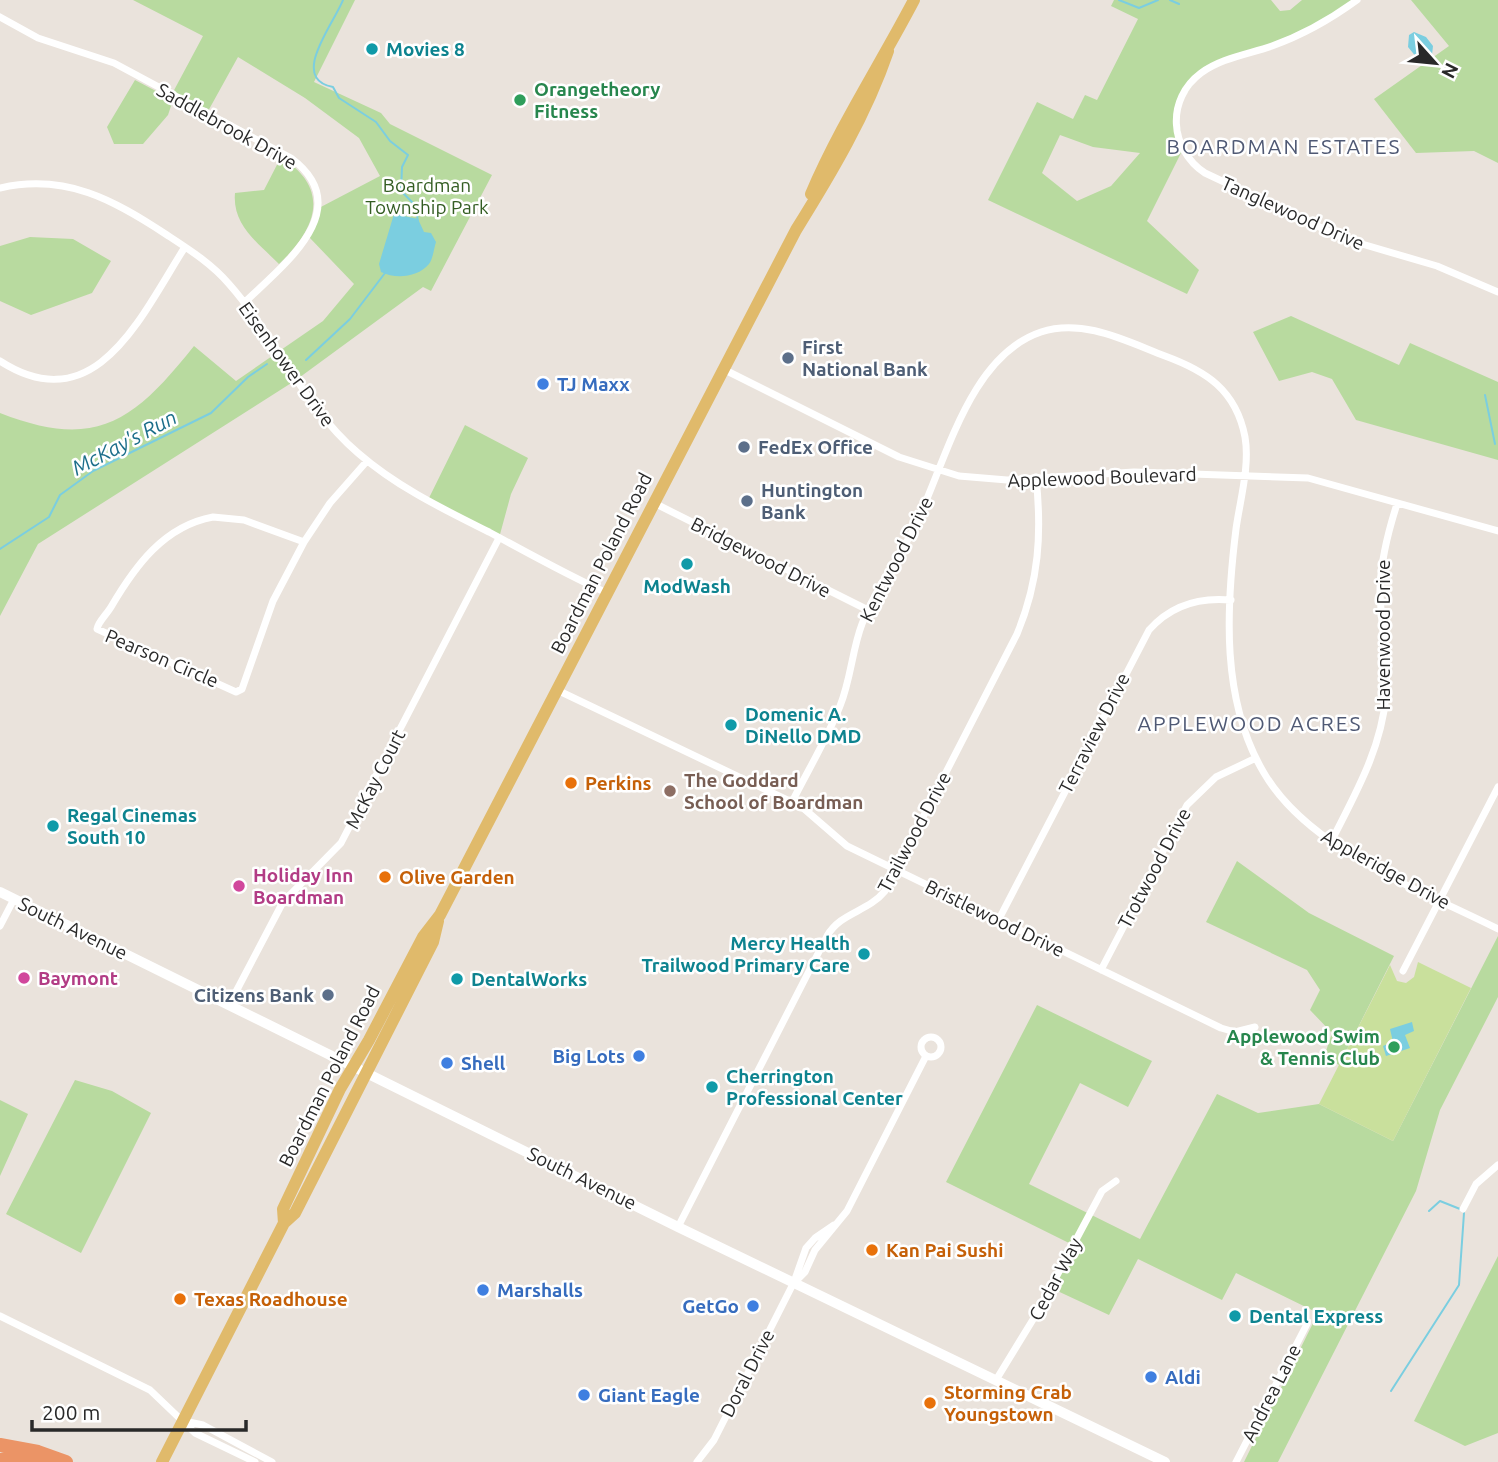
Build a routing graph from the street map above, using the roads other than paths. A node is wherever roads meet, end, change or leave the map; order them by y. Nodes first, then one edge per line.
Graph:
1 (914, 0) edge
2 (1357, 0) edge
3 (0, 18) edge
4 (0, 188) edge
5 (185, 247) junction
6 (1498, 292) edge
7 (244, 303) junction
8 (0, 361) edge
9 (723, 369) junction
10 (367, 461) junction
11 (938, 471) junction
12 (1243, 475) junction
13 (1036, 477) junction
14 (653, 503) junction
15 (1397, 504) junction
16 (1498, 531) edge
17 (499, 538) junction
18 (304, 542) junction
19 (607, 593) junction
20 (1231, 600) junction
21 (868, 610) junction
22 (557, 690) junction
23 (1256, 758) junction
24 (1498, 787) edge
25 (792, 802) junction
26 (1331, 842) junction
27 (896, 870) junction
28 (0, 892) edge
29 (14, 899) junction
30 (1440, 900) junction
31 (440, 915) junction
32 (999, 919) junction
33 (0, 926) edge
34 (1498, 929) edge
35 (1101, 970) junction
36 (1403, 971) dead end
37 (229, 1005) junction
38 (1255, 1027) dead end
39 (926, 1056) dead end
40 (354, 1065) junction
41 (366, 1072) junction
42 (1498, 1165) edge
43 (1116, 1181) dead end
44 (1463, 1209) dead end
45 (284, 1223) junction
46 (678, 1227) junction
47 (794, 1282) junction
48 (0, 1315) edge
49 (1307, 1324) dead end
50 (996, 1380) junction
51 (183, 1421) junction
52 (0, 1445) edge
53 (0, 1461) edge
54 (40, 1462) edge
55 (66, 1462) edge
56 (162, 1462) edge
57 (255, 1462) edge
58 (272, 1462) edge
59 (697, 1462) edge
60 (1165, 1462) edge
61 (1236, 1462) edge

1 - 9 main road, Boardman Poland Road
2 - 6 street, Tanglewood Drive
3 - 7 street, Saddlebrook Drive
4 - 5 street, Eisenhower Drive
5 - 7 street, Eisenhower Drive
5 - 8 street
7 - 10 street, Eisenhower Drive
9 - 11 street, Applewood Boulevard
9 - 14 main road, Boardman Poland Road
10 - 17 street, Eisenhower Drive
10 - 18 street, Pearson Circle
11 - 12 street, Kentwood Drive
11 - 13 street, Applewood Boulevard
11 - 21 street, Kentwood Drive
12 - 13 street, Applewood Boulevard
12 - 15 street, Applewood Boulevard
12 - 20 street, Appleridge Drive
13 - 27 street, Trailwood Drive
14 - 19 main road, Boardman Poland Road
14 - 21 street, Bridgewood Drive
15 - 16 street, Applewood Boulevard
15 - 26 street, Havenwood Drive
17 - 19 street, Eisenhower Drive
17 - 37 street, McKay Court
18 - 18 street, Pearson Circle
19 - 22 main road, Boardman Poland Road
20 - 23 street, Appleridge Drive
20 - 32 street, Terraview Drive
21 - 25 street, Kentwood Drive
22 - 25 street, Bristlewood Drive
22 - 31 main road, Boardman Poland Road
23 - 26 street, Appleridge Drive
23 - 35 street, Trotwood Drive
24 - 30 street
25 - 27 street, Bristlewood Drive
26 - 30 street, Appleridge Drive
27 - 32 street, Bristlewood Drive
27 - 46 street, Trailwood Drive
28 - 29 main road, South Avenue
29 - 33 street
29 - 37 main road, South Avenue
30 - 34 street, Appleridge Drive
30 - 36 street
31 - 40 main road, Boardman Poland Road
31 - 41 main road, Boardman Poland Road
32 - 35 street, Bristlewood Drive
35 - 38 street, Bristlewood Drive
37 - 40 main road, South Avenue
39 - 47 street, Doral Drive
40 - 41 main road, South Avenue
40 - 45 main road, Boardman Poland Road
41 - 45 main road, Boardman Poland Road
41 - 46 main road, South Avenue
42 - 44 street
43 - 50 street, Cedar Way
45 - 51 main road, Boardman Poland Road
46 - 47 main road, South Avenue
47 - 50 main road, South Avenue
47 - 59 street, Doral Drive
48 - 51 street
49 - 61 street, Andrea Lane
50 - 60 main road, South Avenue
51 - 56 main road, Boardman Poland Road
51 - 57 street
51 - 58 street
52 - 55 highway
53 - 54 highway

